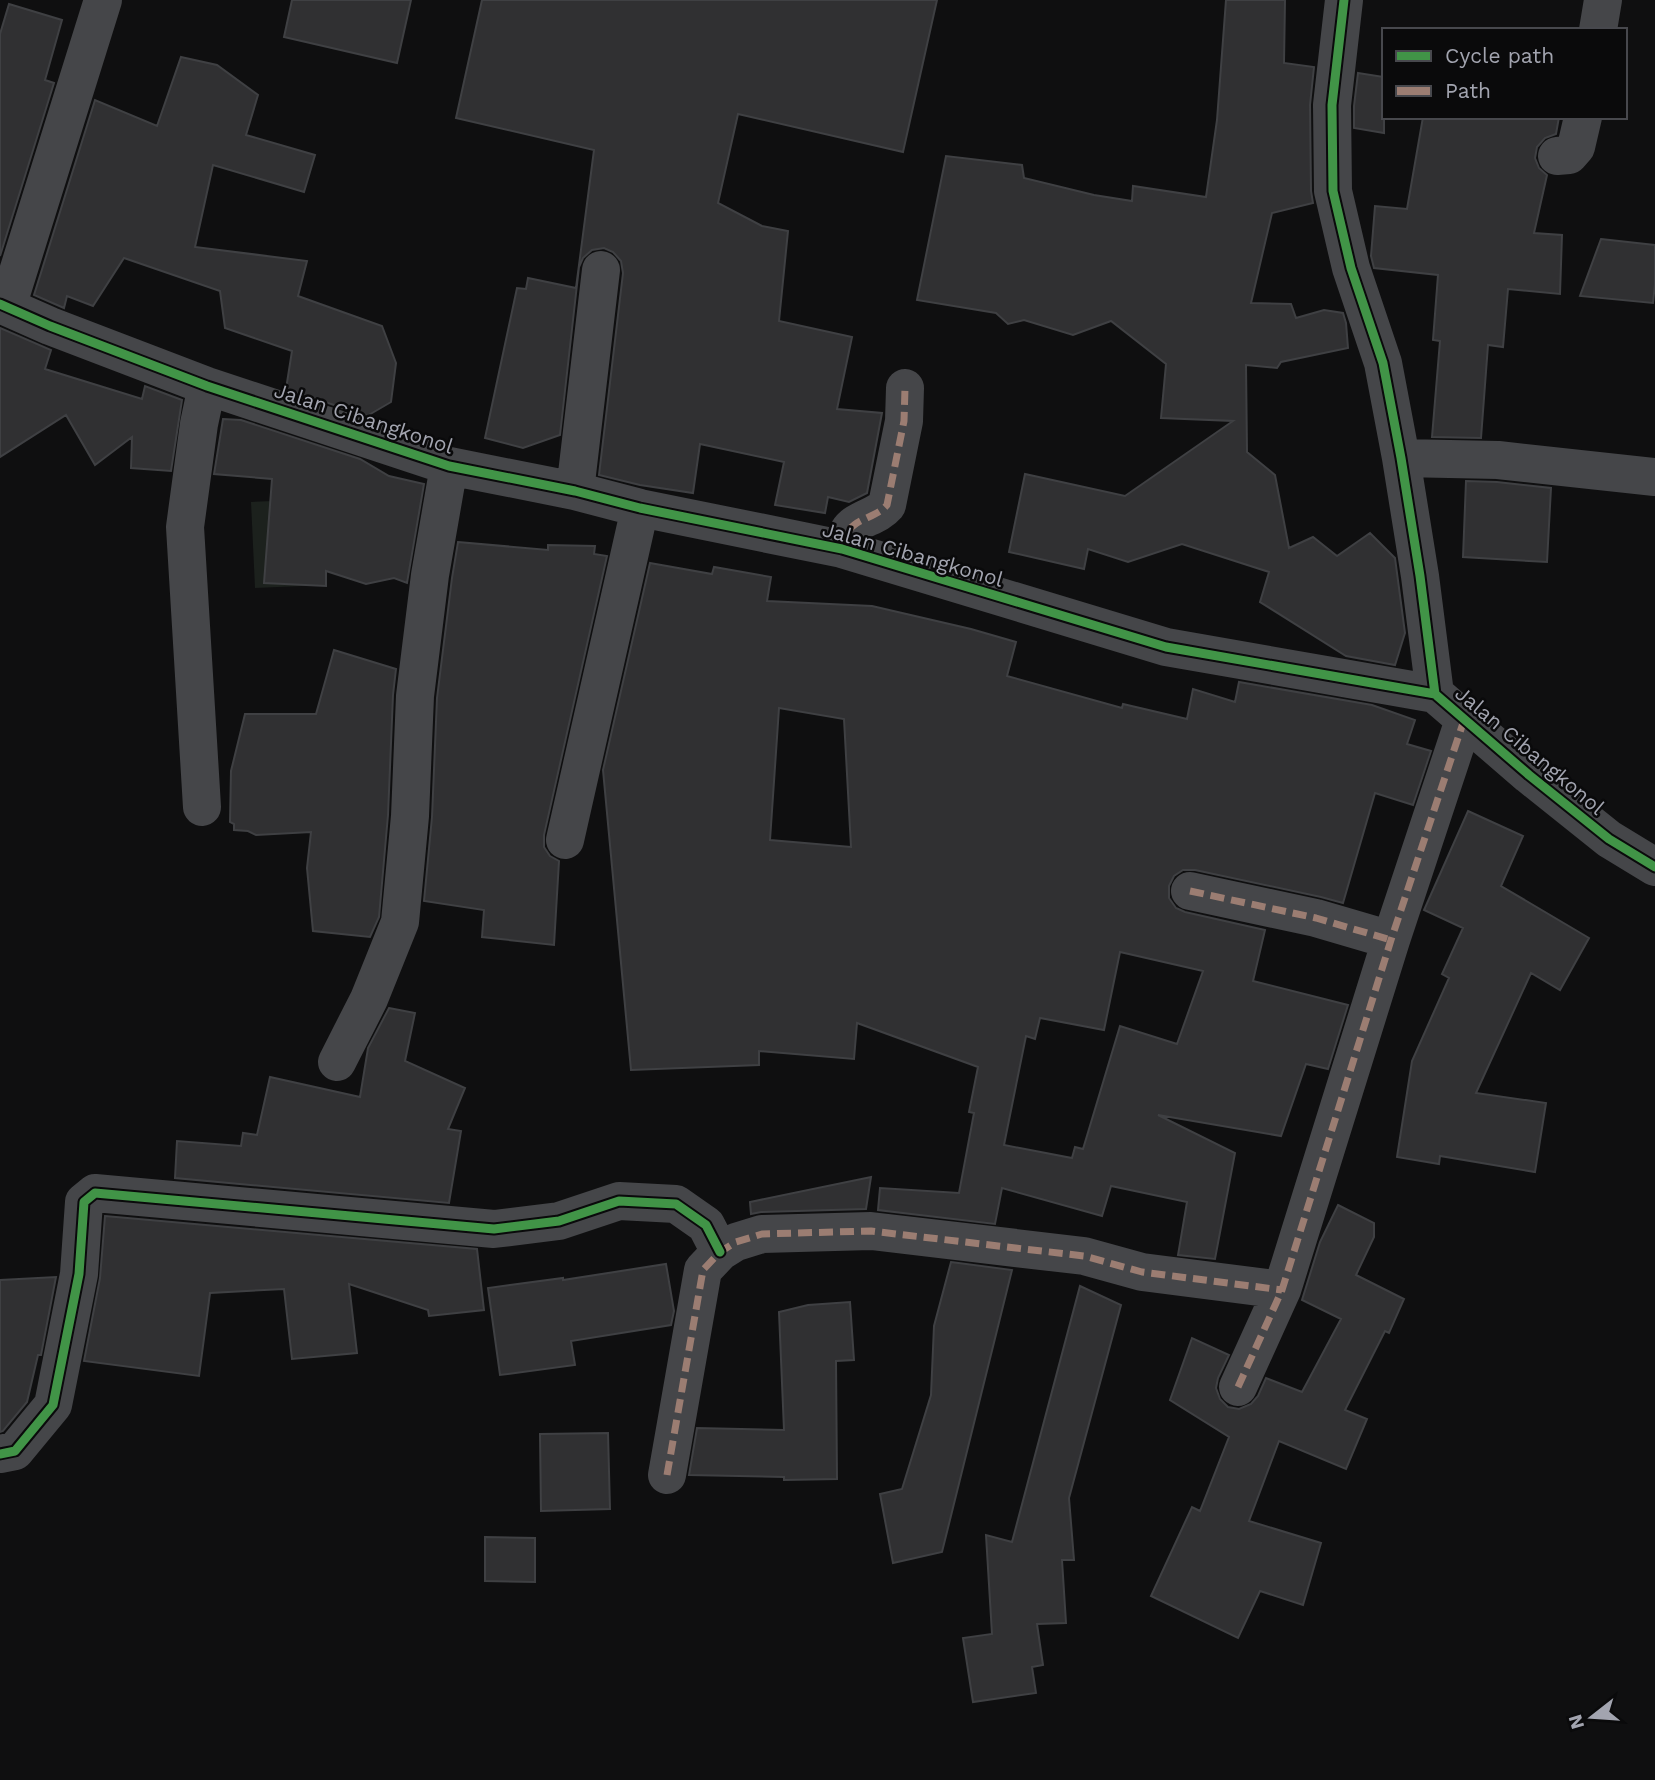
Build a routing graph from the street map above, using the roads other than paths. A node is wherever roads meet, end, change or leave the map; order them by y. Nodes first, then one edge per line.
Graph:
1 (103, 0) edge
2 (1344, 0) edge
3 (1603, 0) edge
4 (1598, 28) edge
5 (1583, 119) edge
6 (1558, 156) dead end
7 (601, 271) dead end
8 (4, 306) edge
9 (207, 386) junction
10 (905, 388) dead end
11 (1401, 458) junction
12 (449, 466) junction
13 (1655, 477) edge
14 (575, 491) junction
15 (640, 508) junction
16 (842, 549) junction
17 (1435, 694) junction
18 (1464, 720) junction
19 (202, 807) dead end
20 (565, 840) dead end
21 (1655, 867) edge
22 (1189, 891) dead end
23 (1391, 940) junction
24 (337, 1062) dead end
25 (720, 1252) junction
26 (1282, 1290) junction
27 (1238, 1387) dead end
28 (0, 1454) edge
29 (667, 1475) dead end

1 - 8 street
2 - 11 street
3 - 4 street
5 - 6 street
7 - 14 street
8 - 9 street, Jalan Cibangkonol
9 - 12 street, Jalan Cibangkonol
9 - 19 street
10 - 16 street
11 - 13 street
11 - 17 street
12 - 14 street, Jalan Cibangkonol
12 - 24 street
14 - 15 street, Jalan Cibangkonol
15 - 16 street, Jalan Cibangkonol
15 - 20 street
16 - 17 street, Jalan Cibangkonol
17 - 18 street, Jalan Cibangkonol
18 - 21 street, Jalan Cibangkonol
18 - 23 street
22 - 23 street
23 - 26 street
25 - 26 street
25 - 28 street
25 - 29 street
26 - 27 street

